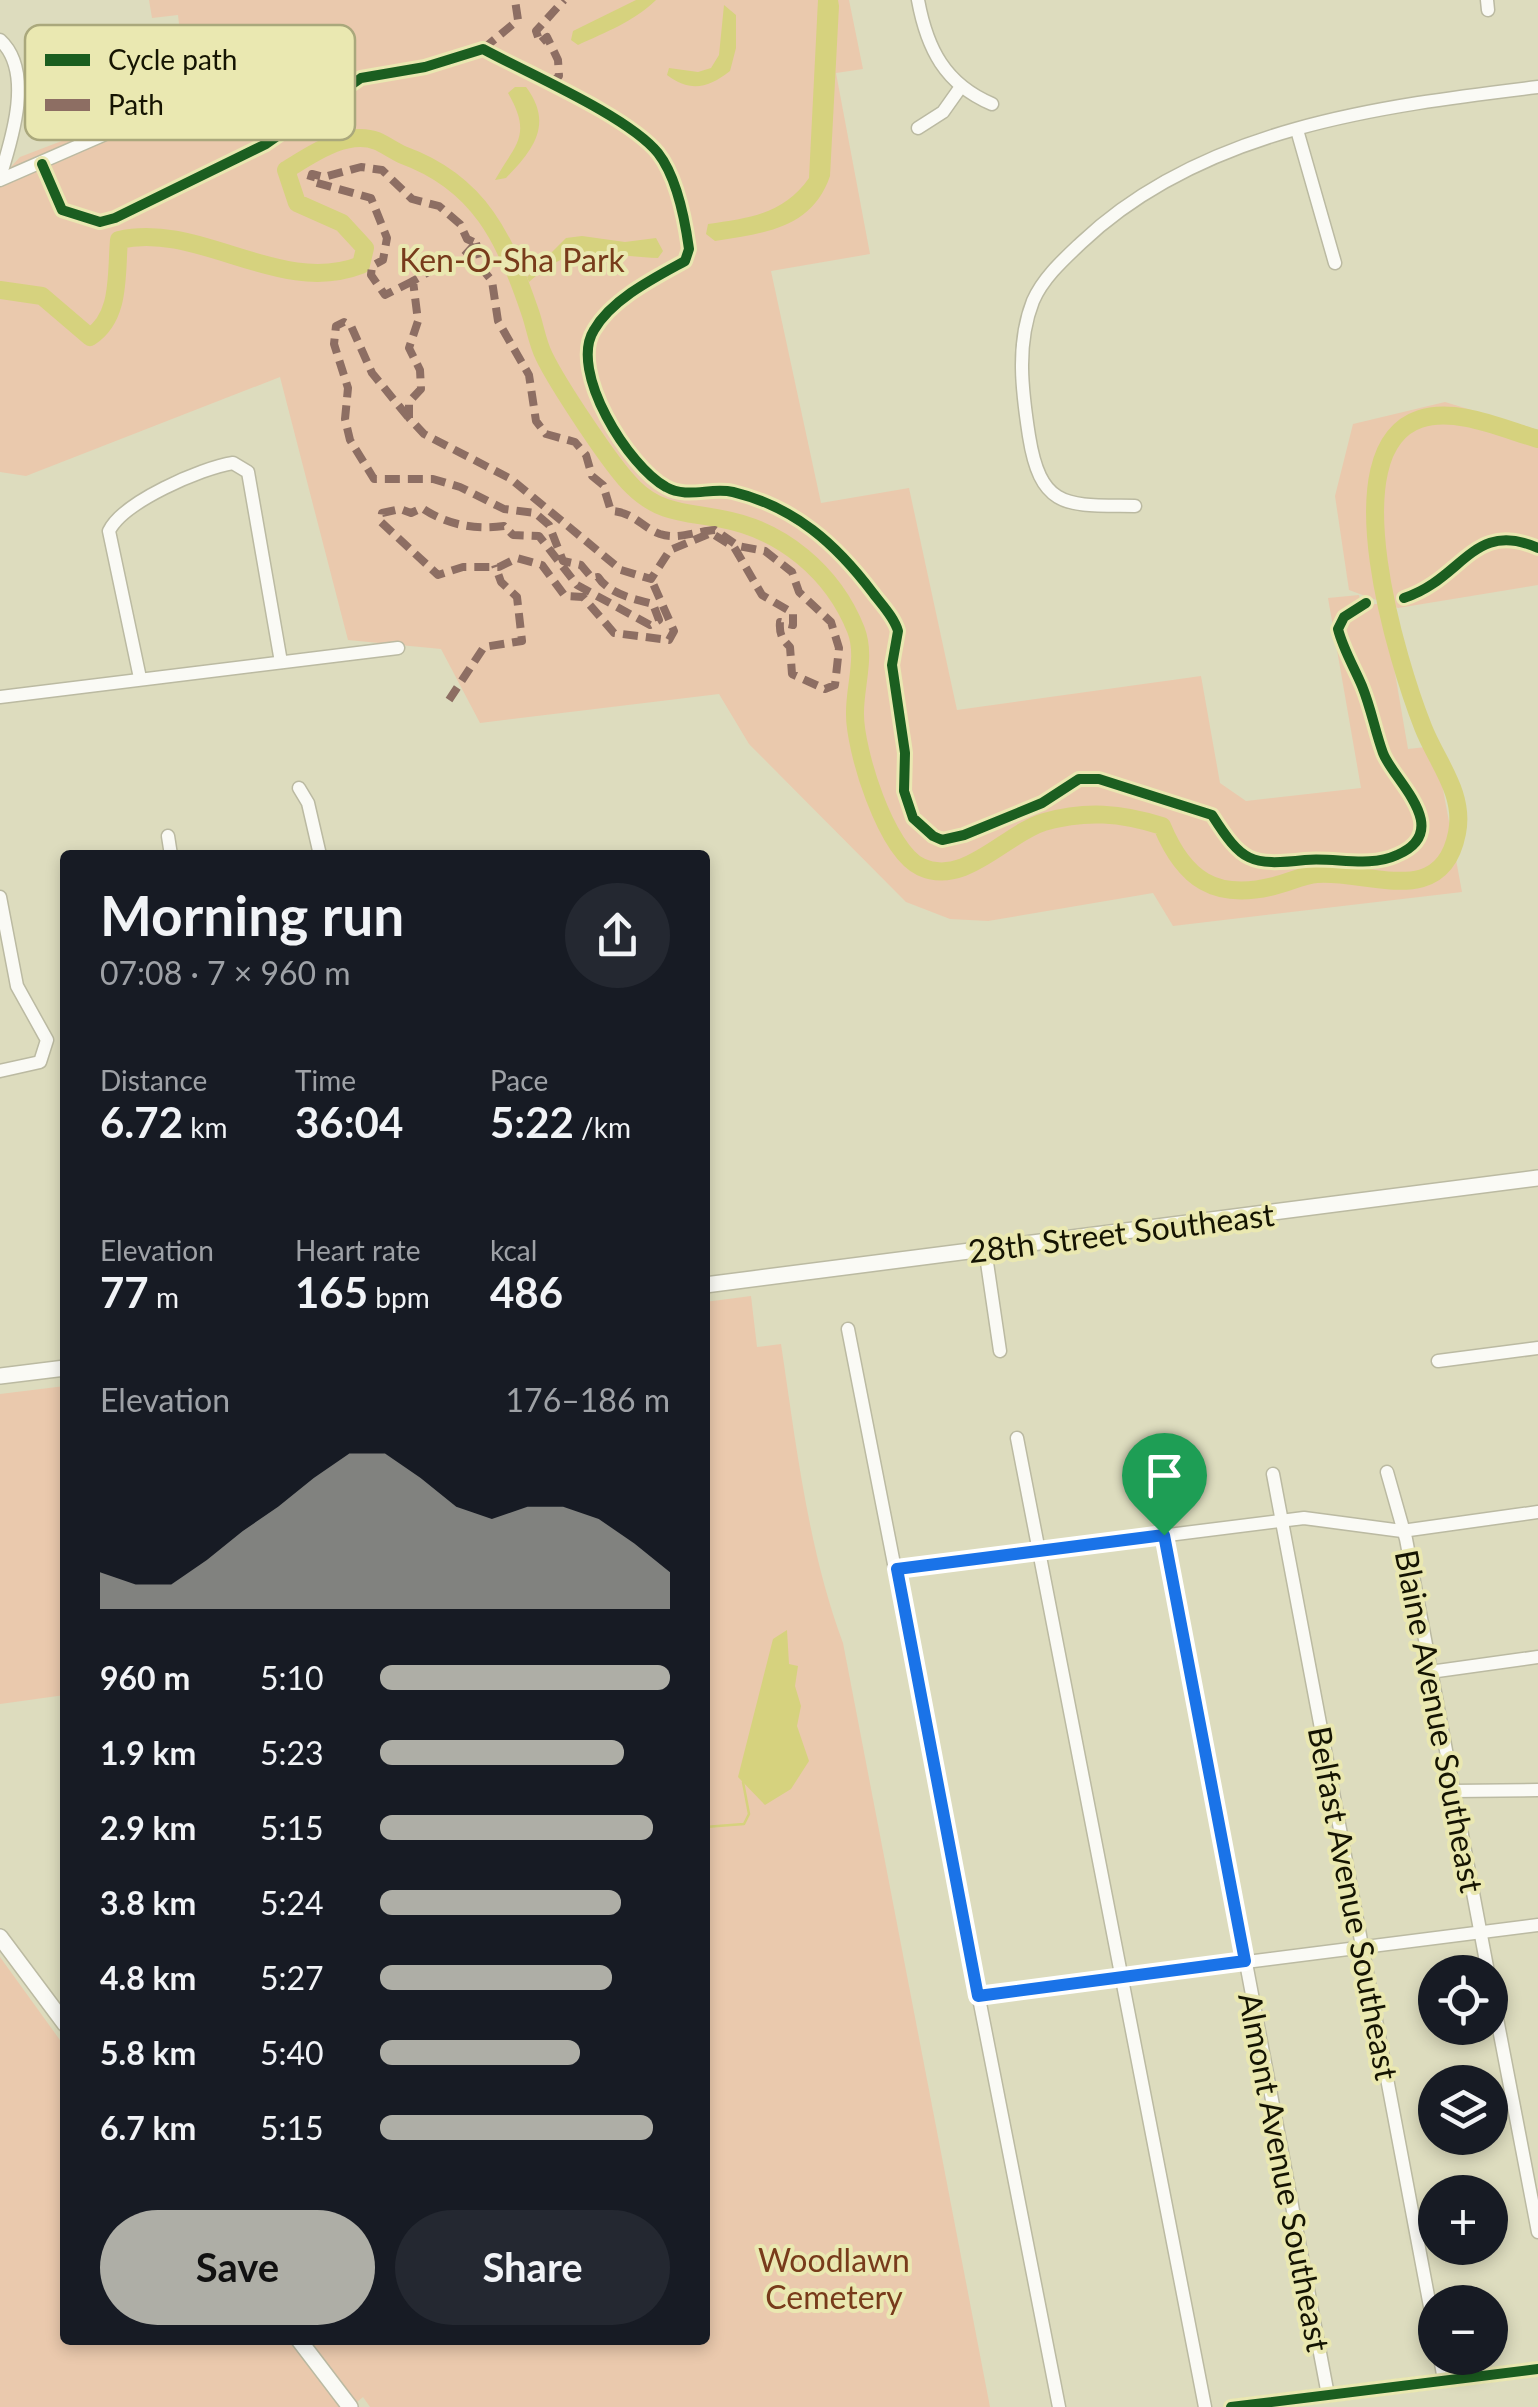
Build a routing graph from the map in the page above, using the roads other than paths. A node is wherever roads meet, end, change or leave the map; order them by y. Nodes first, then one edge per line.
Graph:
1 (918, 0) edge
2 (0, 40) edge
3 (1538, 87) edge
4 (960, 88) junction
5 (992, 104) dead end
6 (918, 128) dead end
7 (1297, 130) junction
8 (90, 140) edge
9 (0, 178) edge
10 (1334, 263) dead end
11 (1135, 506) dead end
12 (398, 648) dead end
13 (281, 662) junction
14 (140, 678) junction
15 (0, 697) edge
16 (300, 788) dead end
17 (168, 836) dead end
18 (170, 850) edge
19 (319, 850) edge
20 (0, 897) edge
21 (0, 1071) edge
22 (1538, 1178) edge
23 (984, 1249) junction
24 (710, 1284) edge
25 (848, 1329) dead end
26 (1538, 1348) edge
27 (1000, 1351) dead end
28 (1438, 1360) dead end
29 (60, 1369) edge
30 (0, 1376) edge
31 (1017, 1438) dead end
32 (1387, 1472) dead end
33 (1273, 1474) dead end
34 (1154, 1478) dead end
35 (1538, 1512) edge
36 (1281, 1520) junction
37 (1402, 1531) junction
38 (1164, 1535) junction
39 (1038, 1550) junction
40 (897, 1569) junction
41 (1538, 1657) edge
42 (1430, 1672) junction
43 (1538, 1790) edge
44 (1453, 1791) junction
45 (1538, 1925) edge
46 (1480, 1932) junction
47 (0, 1937) edge
48 (1362, 1946) junction
49 (1485, 1955) edge
50 (1245, 1961) junction
51 (1119, 1976) junction
52 (978, 1996) junction
53 (60, 2017) edge
54 (1502, 2045) edge
55 (1538, 2232) edge
56 (1426, 2285) edge
57 (303, 2345) edge
58 (1538, 2368) edge
59 (1443, 2375) edge
60 (1444, 2380) junction
61 (1328, 2394) junction
62 (350, 2407) edge
63 (1059, 2407) edge
64 (1205, 2407) edge
65 (1231, 2407) edge

1 - 4 street
2 - 9 street
3 - 7 street
4 - 5 street
4 - 6 street
7 - 10 street
7 - 11 street
8 - 9 street
12 - 13 street
13 - 14 street
13 - 14 street
14 - 15 street
16 - 19 street
17 - 18 street
20 - 21 street
22 - 23 main road, 28th Street Southeast
23 - 24 main road, 28th Street Southeast
23 - 27 street
25 - 40 street
26 - 28 street
29 - 30 main road
31 - 39 street
32 - 37 street, Blaine Avenue Southeast
33 - 36 street, Belfast Avenue Southeast
34 - 38 street, Almont Avenue Southeast
35 - 37 street
36 - 37 street
36 - 38 street
36 - 48 street, Belfast Avenue Southeast
37 - 42 street, Blaine Avenue Southeast
38 - 39 street
38 - 50 street, Almont Avenue Southeast
39 - 40 street
39 - 51 street
40 - 52 street
41 - 42 street
42 - 44 street, Blaine Avenue Southeast
43 - 44 street
44 - 46 street, Blaine Avenue Southeast
45 - 46 street
46 - 48 street
46 - 49 street, Blaine Avenue Southeast
47 - 53 main road
48 - 50 street
48 - 56 street, Belfast Avenue Southeast
50 - 51 street
50 - 61 street, Almont Avenue Southeast
51 - 52 street
51 - 64 street
52 - 63 street
54 - 55 street
57 - 62 main road
58 - 60 street
59 - 60 street
60 - 61 street
61 - 65 street

